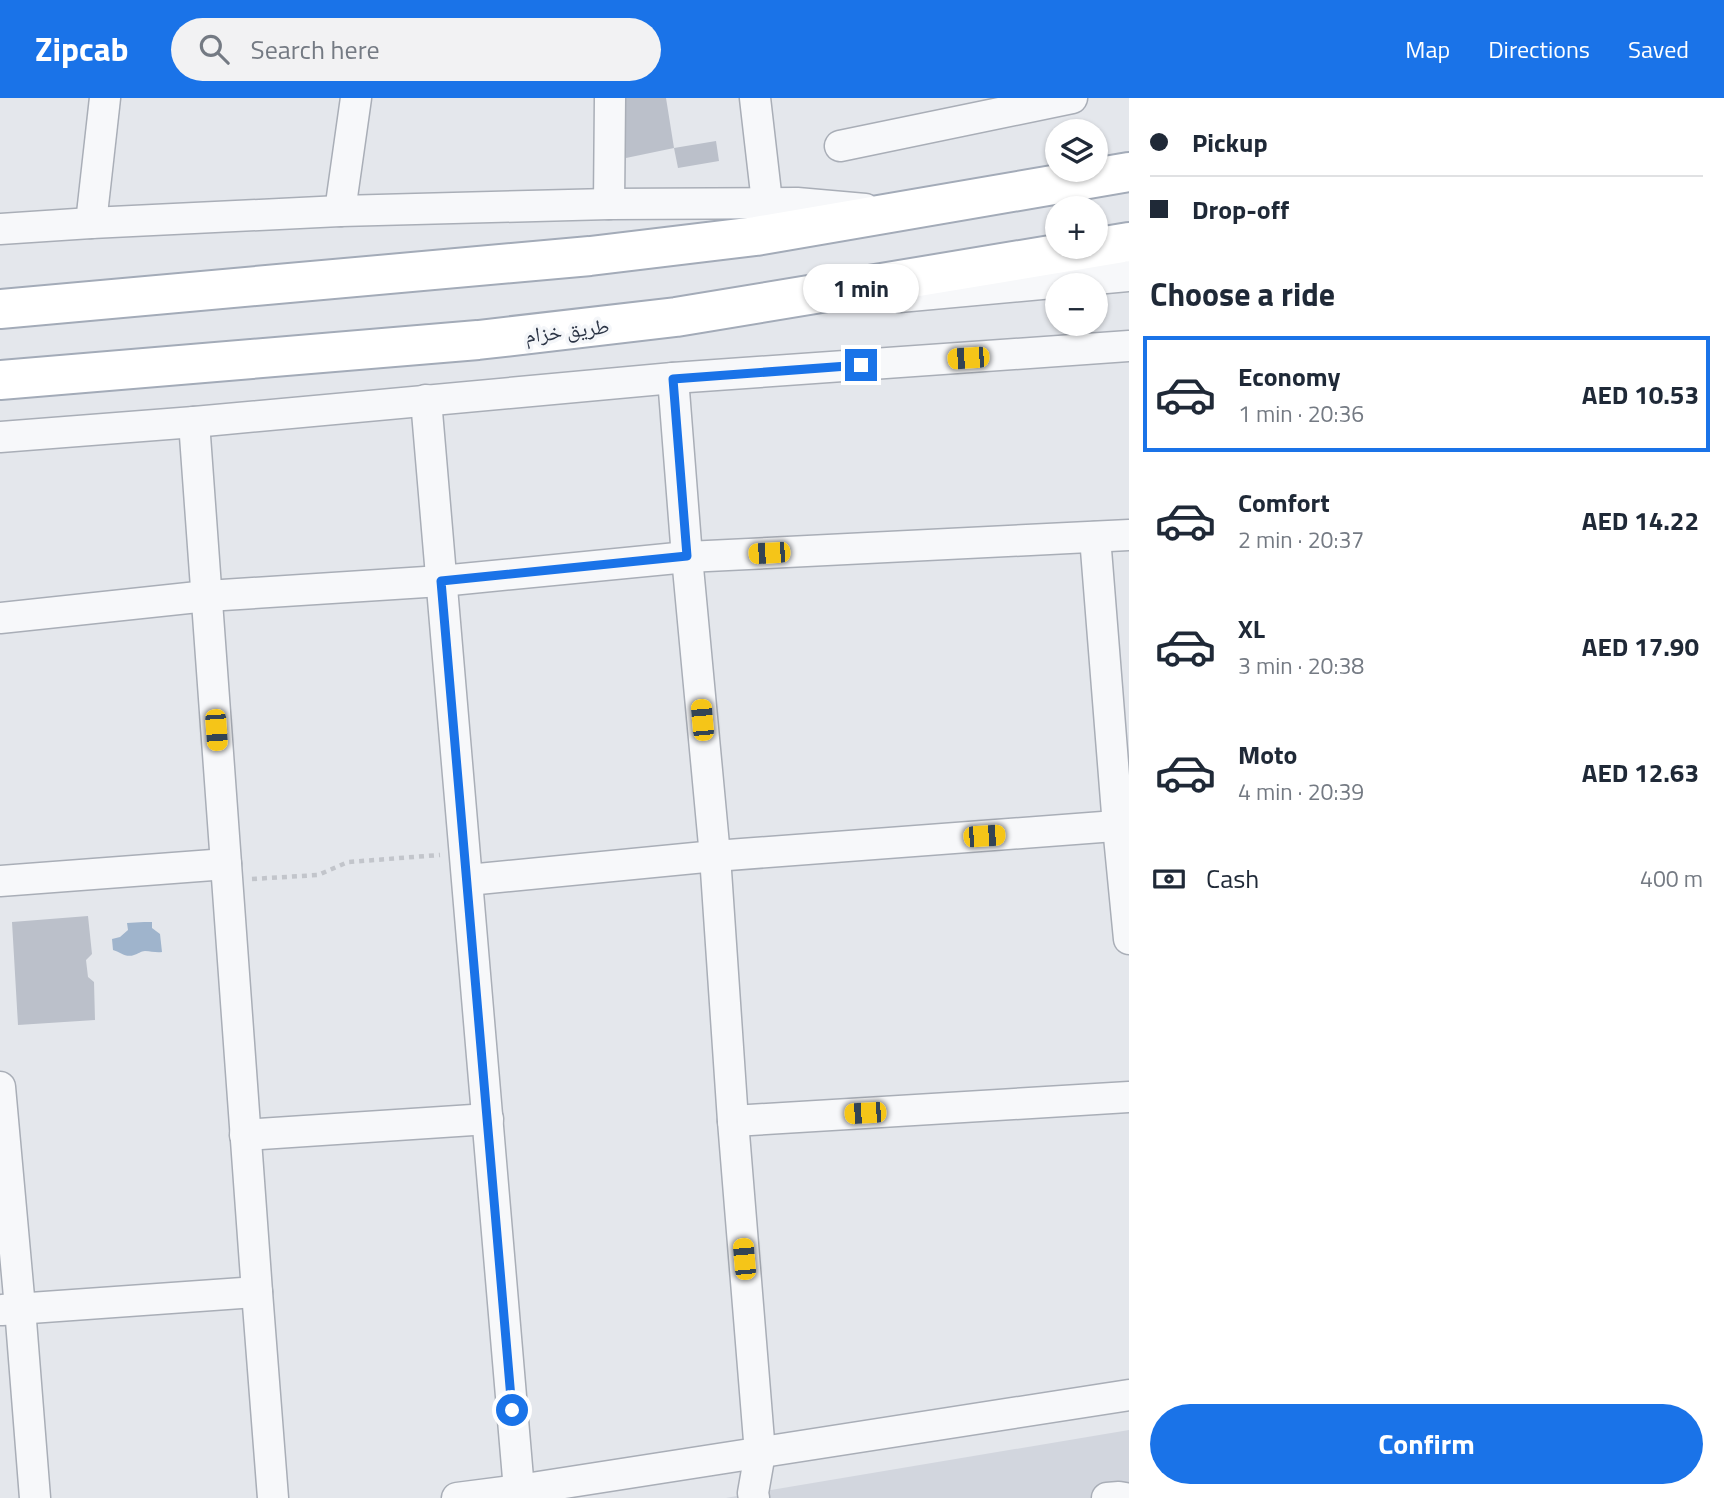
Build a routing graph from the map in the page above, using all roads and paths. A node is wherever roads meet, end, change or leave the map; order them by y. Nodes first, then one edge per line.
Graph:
1 (105, 98) edge
2 (356, 98) edge
3 (610, 98) edge
4 (755, 98) edge
5 (1072, 98) edge
6 (840, 146) dead end
7 (1127, 170) edge
8 (767, 202) junction
9 (609, 204) junction
10 (340, 211) junction
11 (893, 213) junction
12 (90, 223) junction
13 (0, 229) edge
14 (1129, 242) edge
15 (1129, 276) edge
16 (0, 309) edge
17 (676, 317) junction
18 (1129, 346) edge
19 (673, 379) junction
20 (0, 380) edge
21 (426, 400) junction
22 (194, 422) junction
23 (0, 438) edge
24 (1129, 535) edge
25 (1095, 537) junction
26 (687, 556) junction
27 (441, 581) junction
28 (206, 596) junction
29 (0, 618) edge
30 (1124, 825) edge
31 (715, 856) junction
32 (466, 867) junction
33 (226, 872) junction
34 (0, 881) edge
35 (1129, 939) edge
36 (0, 1087) edge
37 (1129, 1097) edge
38 (488, 1119) junction
39 (733, 1121) junction
40 (245, 1135) junction
41 (2, 1142) edge
42 (257, 1292) junction
43 (10, 1309) edge
44 (1129, 1395) edge
45 (760, 1453) junction
46 (519, 1490) junction
47 (35, 1498) edge
48 (273, 1498) edge
49 (457, 1498) edge
50 (754, 1498) edge
51 (1107, 1498) edge
52 (1125, 1498) edge

1 - 12 street
2 - 10 street
3 - 9 street
4 - 8 street
5 - 6 street
7 - 11 main road
8 - 9 street
8 - 11 street
9 - 10 street
10 - 12 street
11 - 16 main road
12 - 13 street
14 - 17 main road, طريق خزام
15 - 17 street
17 - 20 main road, طريق خزام
18 - 19 street
19 - 21 street
19 - 26 street
21 - 22 street
21 - 27 street
22 - 23 street
22 - 28 street
24 - 25 street
25 - 26 street
25 - 30 street
26 - 27 street
26 - 31 street
27 - 28 street
27 - 32 street
28 - 29 street
28 - 33 street
30 - 31 street
30 - 35 street
31 - 32 street
31 - 39 street
32 - 33 path
32 - 38 street
33 - 34 street
33 - 40 street
36 - 41 street
37 - 39 street
38 - 40 street
38 - 46 street
39 - 45 street
40 - 42 street
41 - 43 street
42 - 43 street
42 - 48 street
43 - 47 street
44 - 45 street
45 - 46 street
45 - 50 street
46 - 49 street
51 - 52 street

